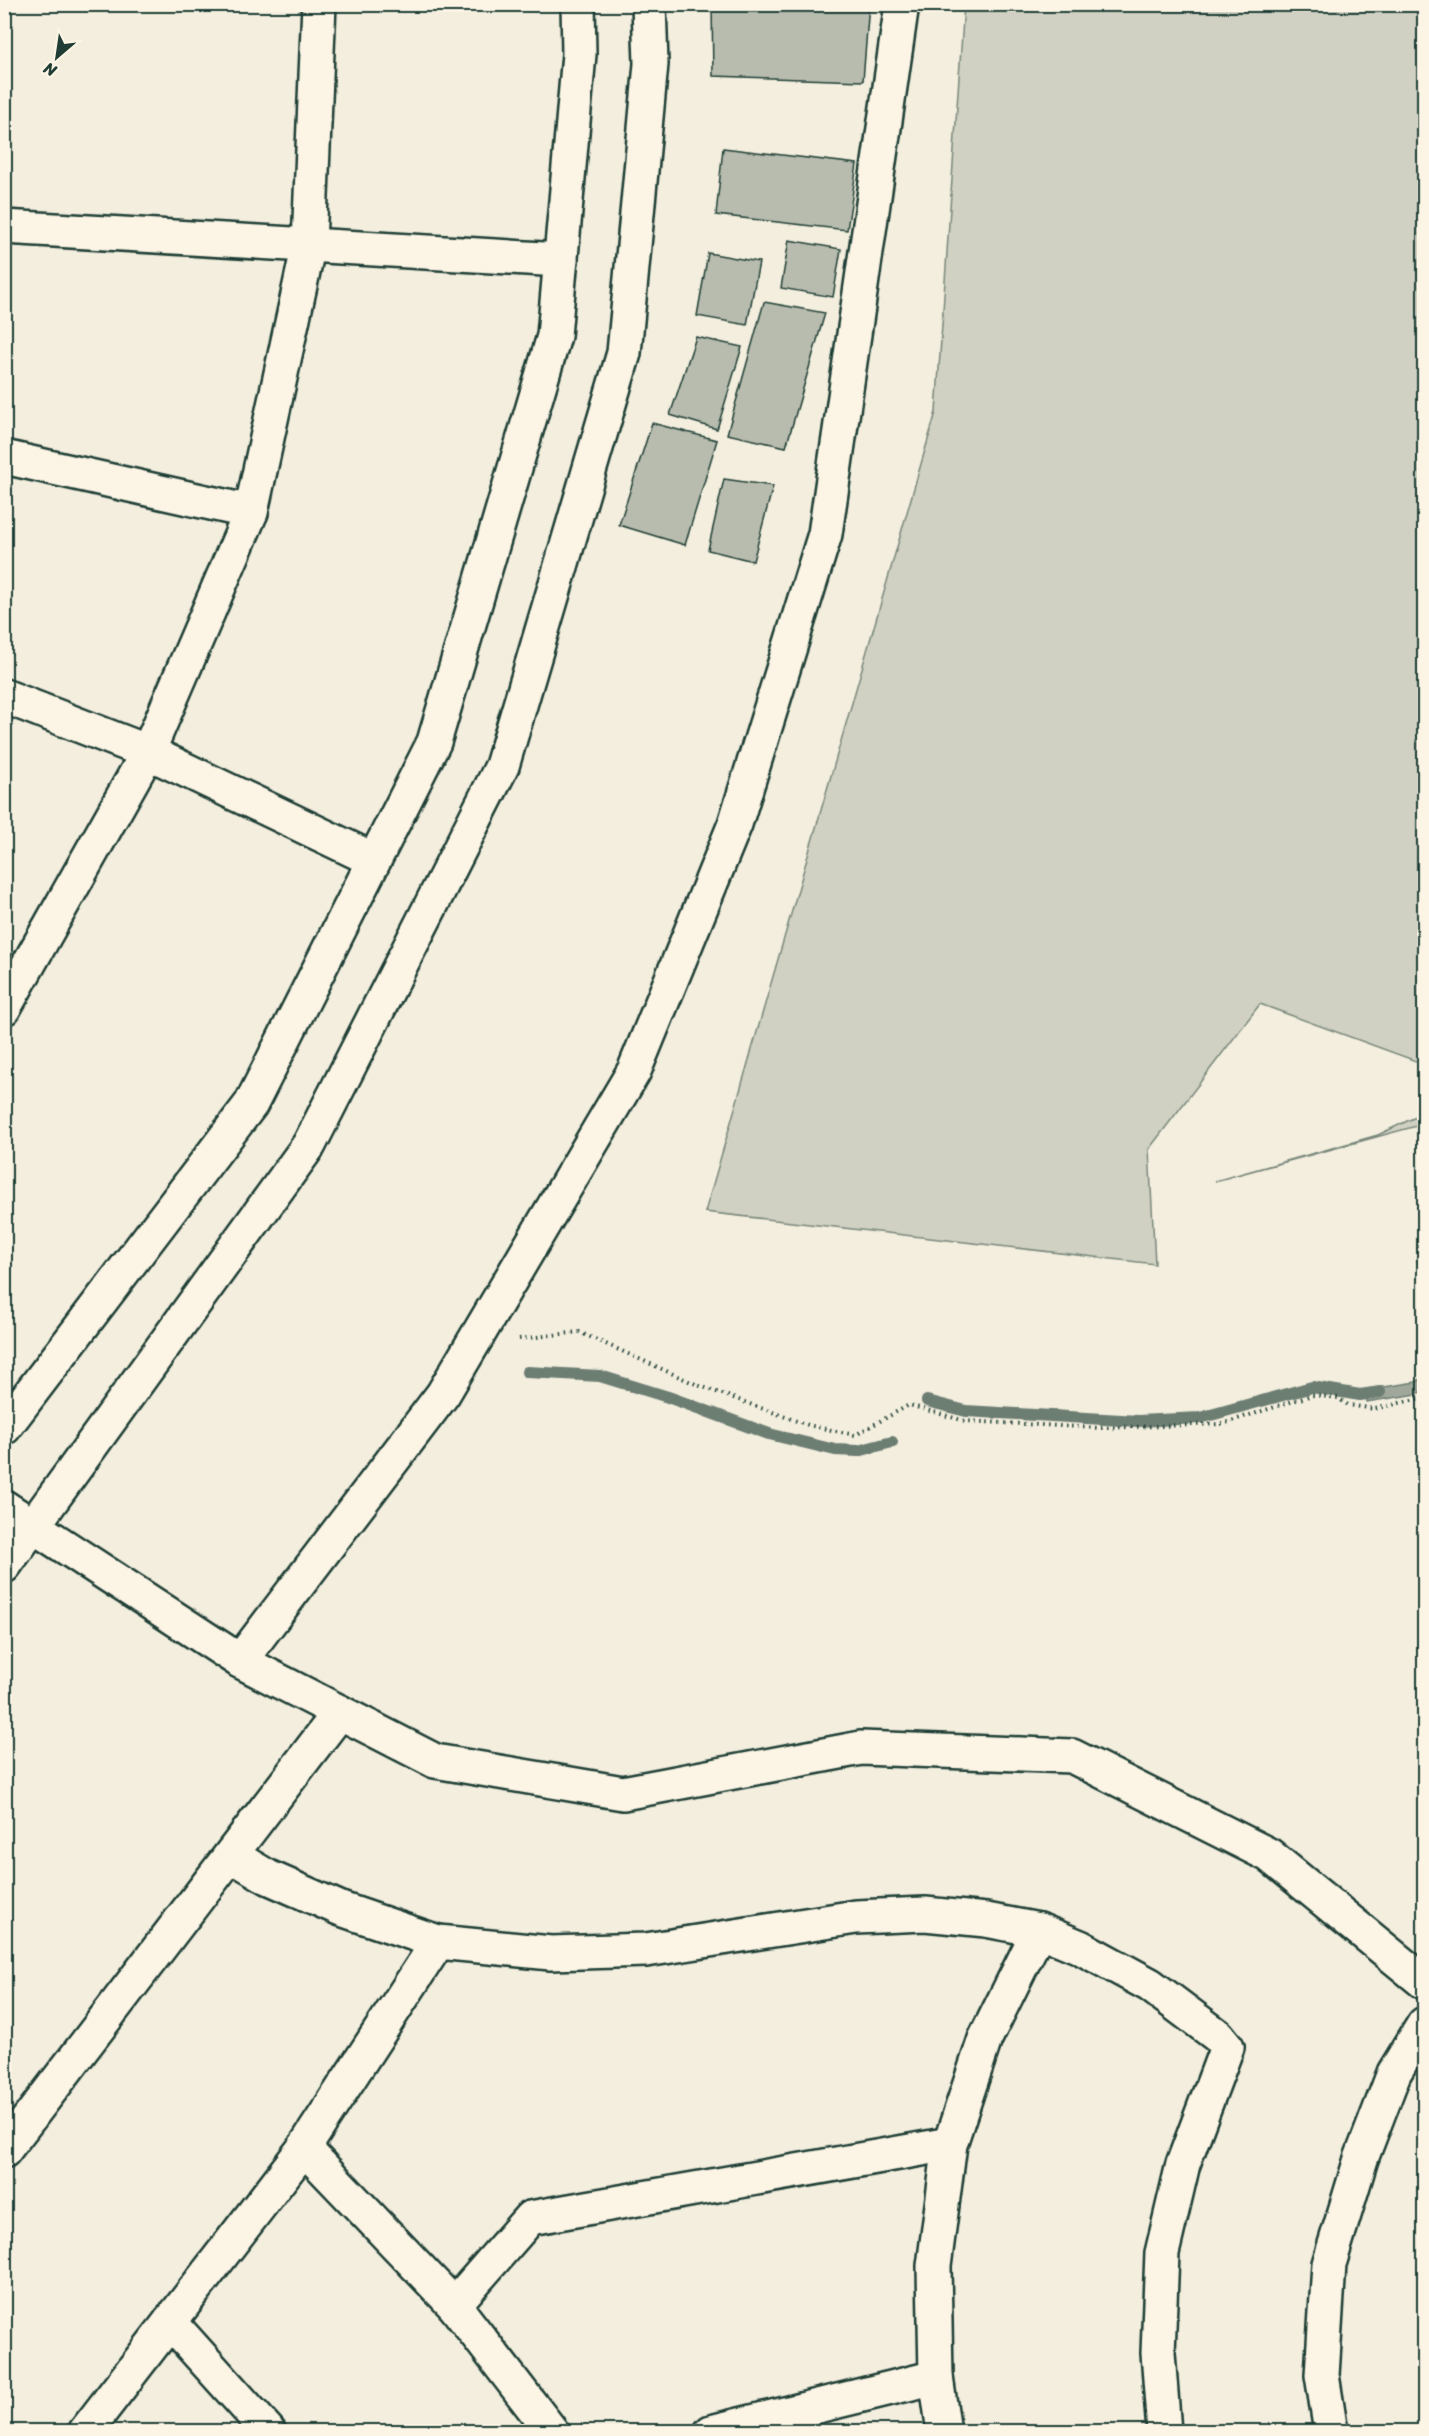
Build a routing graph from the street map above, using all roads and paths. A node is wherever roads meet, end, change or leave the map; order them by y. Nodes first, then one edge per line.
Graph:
1 (319, 4) edge
2 (578, 4) edge
3 (649, 4) edge
4 (902, 4) edge
5 (4, 227) edge
6 (309, 244) junction
7 (561, 260) junction
8 (4, 457) edge
9 (251, 512) junction
10 (4, 696) edge
11 (148, 752) junction
12 (375, 860) junction
13 (8, 995) edge
14 (472, 1344) junction
15 (1425, 1396) edge
16 (4, 1428) edge
17 (4, 1507) edge
18 (34, 1527) junction
19 (4, 1566) edge
20 (240, 1661) junction
21 (340, 1712) junction
22 (231, 1854) junction
23 (1039, 1930) junction
24 (438, 1942) junction
25 (1425, 1982) edge
26 (1425, 2024) edge
27 (950, 2144) junction
28 (304, 2148) junction
29 (4, 2151) edge
30 (454, 2305) junction
31 (170, 2322) junction
32 (936, 2377) junction
33 (85, 2432) edge
34 (268, 2432) edge
35 (552, 2432) edge
36 (711, 2432) edge
37 (944, 2432) edge
38 (1164, 2432) edge
39 (1332, 2432) edge

1 - 6 street
2 - 7 street
3 - 18 street
4 - 14 street
5 - 6 street
6 - 7 street
6 - 9 street
7 - 12 street
8 - 9 street
9 - 11 street
10 - 11 street
11 - 12 street
11 - 13 street
12 - 16 street
14 - 15 path
14 - 20 street
17 - 18 street
18 - 19 street
18 - 20 street
20 - 21 street
21 - 22 street
21 - 25 street
22 - 24 street
22 - 29 street
23 - 24 street
23 - 27 street
23 - 38 street
24 - 28 street
26 - 39 street
27 - 30 street
27 - 32 street
28 - 30 street
28 - 31 street
30 - 35 street
31 - 33 street
31 - 34 street
32 - 36 street
32 - 37 street

